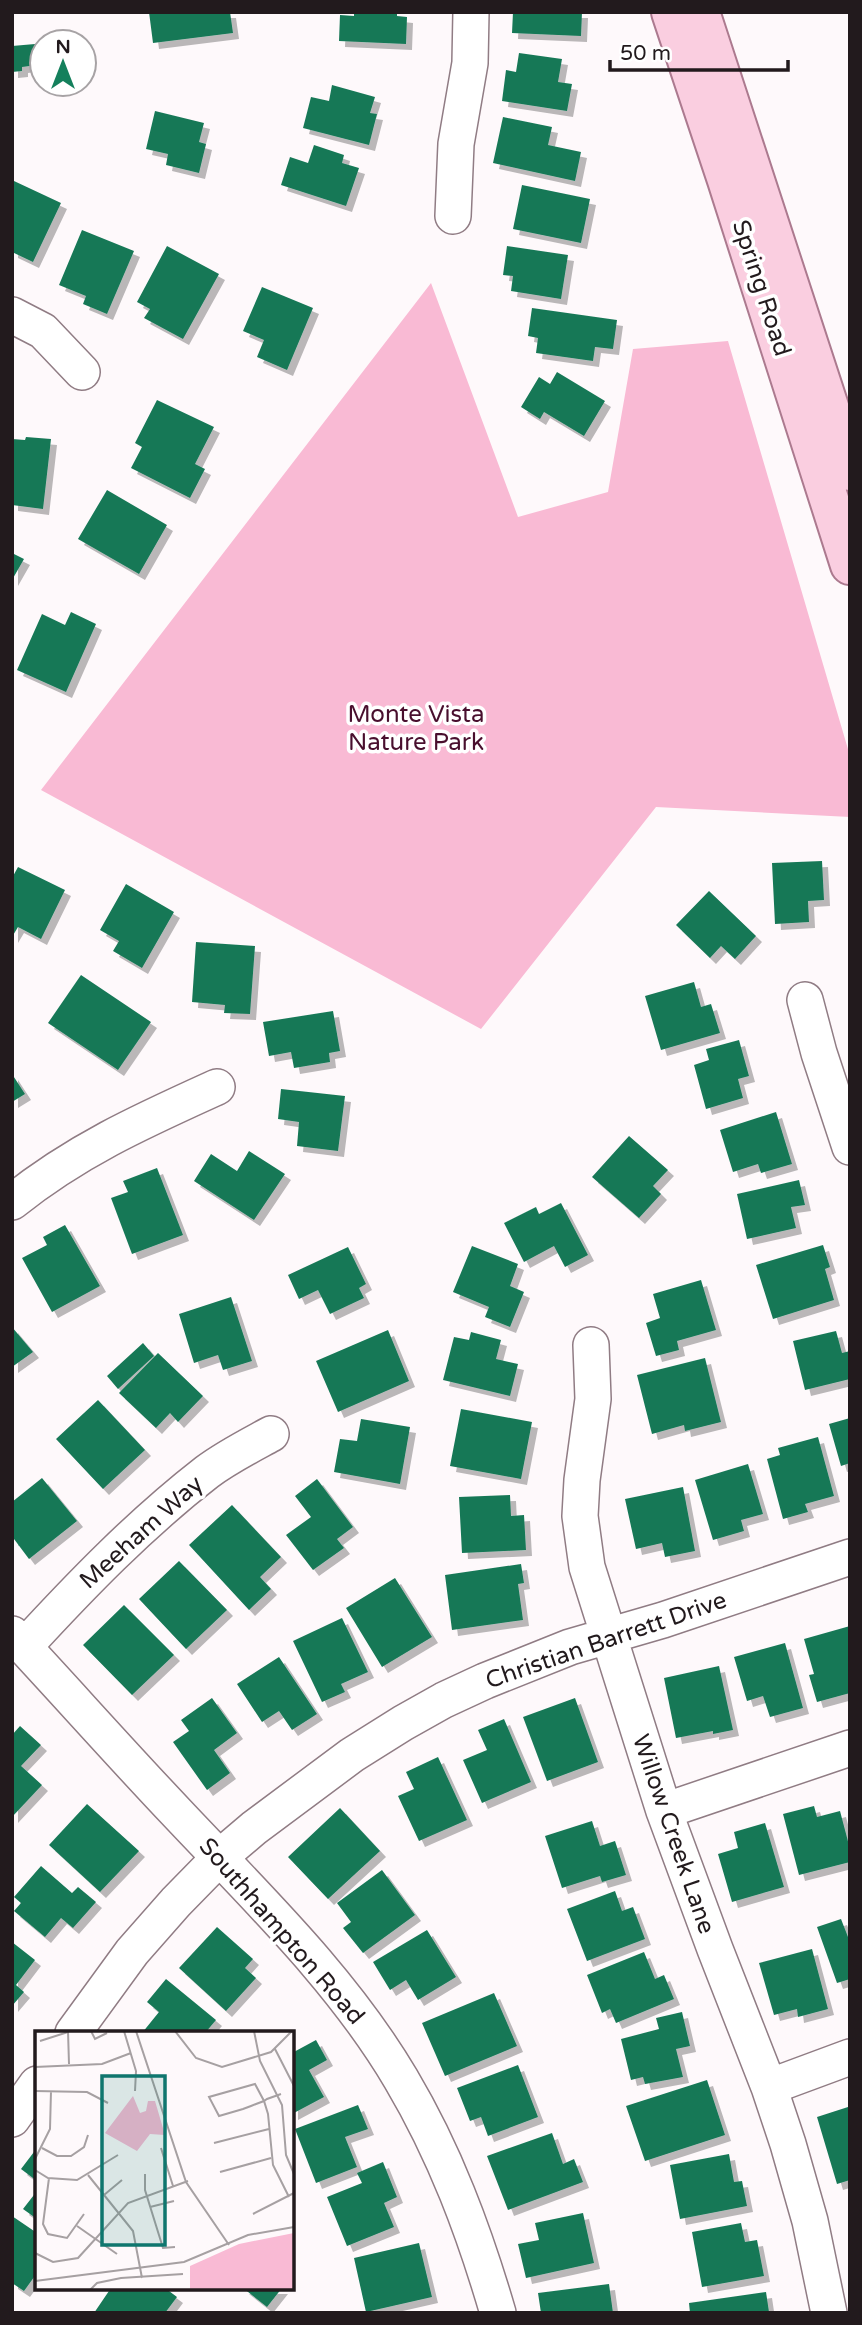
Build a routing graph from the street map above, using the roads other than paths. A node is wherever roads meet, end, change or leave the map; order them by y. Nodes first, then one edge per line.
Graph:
1 (471, 12) edge
2 (671, 12) edge
3 (700, 12) edge
4 (453, 216) dead end
5 (12, 315) edge
6 (82, 372) dead end
7 (850, 471) edge
8 (850, 565) edge
9 (805, 1000) dead end
10 (217, 1087) dead end
11 (850, 1147) edge
12 (12, 1202) edge
13 (591, 1345) dead end
14 (271, 1434) dead end
15 (850, 1557) edge
16 (607, 1637) junction
17 (18, 1640) edge
18 (850, 1748) edge
19 (664, 1811) junction
20 (220, 1856) junction
21 (73, 2031) edge
22 (850, 2057) edge
23 (35, 2087) edge
24 (769, 2087) junction
25 (12, 2119) edge
26 (498, 2313) edge
27 (829, 2313) edge

1 - 4 street
2 - 8 main road, Spring Road
3 - 7 main road, Spring Road
5 - 6 street
9 - 11 street
10 - 12 street
13 - 16 street, Willow Creek Lane
14 - 17 street, Meeham Way
15 - 16 street, Christian Barrett Drive
16 - 19 street, Willow Creek Lane
16 - 20 street, Christian Barrett Drive
17 - 20 street, Southhampton Road
18 - 19 street
19 - 24 street, Willow Creek Lane
20 - 21 street, Christian Barrett Drive
20 - 26 street, Southhampton Road
22 - 24 street
23 - 25 street
24 - 27 street, Willow Creek Lane

